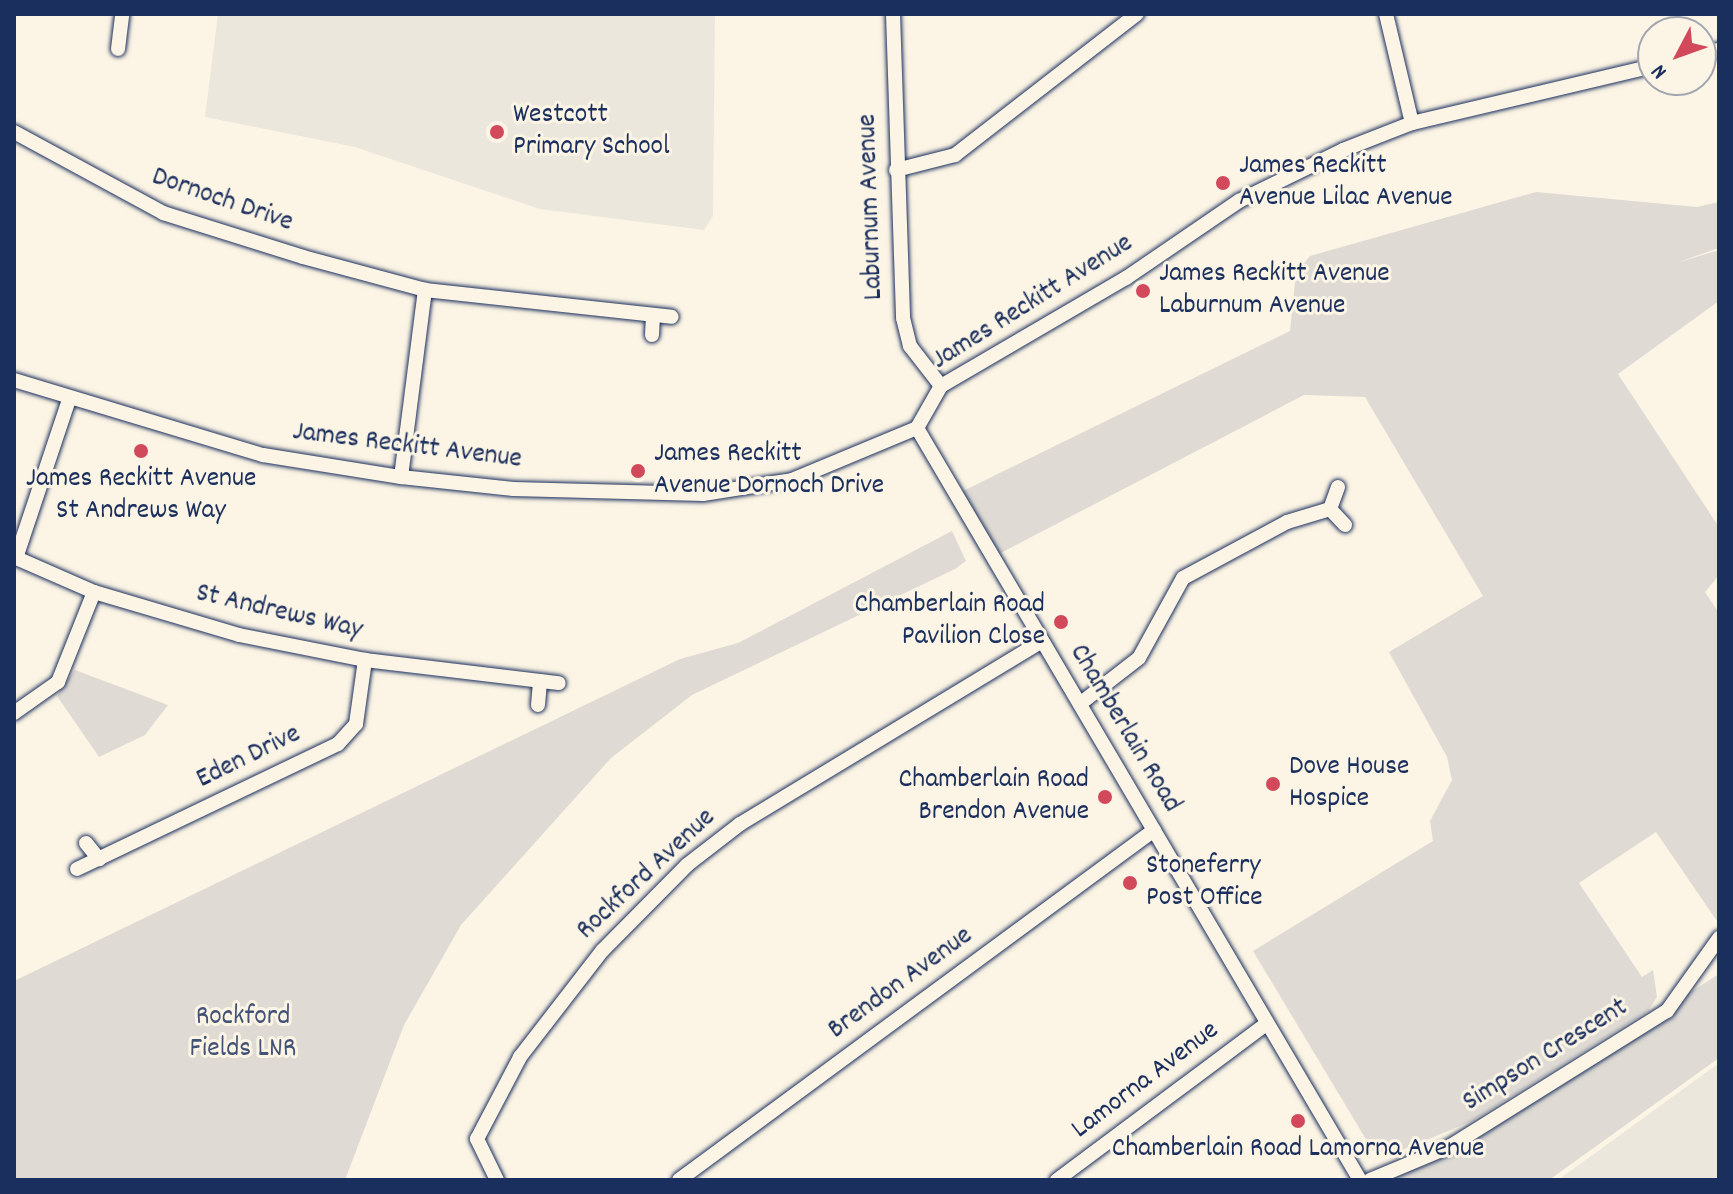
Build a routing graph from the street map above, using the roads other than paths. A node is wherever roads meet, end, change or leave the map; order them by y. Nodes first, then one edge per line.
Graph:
1 (122, 14) edge
2 (893, 14) edge
3 (1136, 14) edge
4 (1386, 14) edge
5 (118, 49) dead end
6 (1637, 70) edge
7 (1412, 123) junction
8 (14, 132) edge
9 (896, 170) junction
10 (425, 290) junction
11 (653, 315) junction
12 (672, 317) dead end
13 (652, 335) dead end
14 (14, 380) edge
15 (941, 386) junction
16 (69, 400) junction
17 (917, 428) junction
18 (401, 477) junction
19 (1338, 487) dead end
20 (1330, 509) junction
21 (1345, 525) dead end
22 (15, 557) edge
23 (94, 592) junction
24 (1042, 641) junction
25 (365, 660) junction
26 (540, 681) junction
27 (559, 683) dead end
28 (1081, 703) junction
29 (538, 705) dead end
30 (14, 713) edge
31 (1154, 830) junction
32 (86, 843) dead end
33 (99, 859) junction
34 (77, 869) dead end
35 (1719, 938) edge
36 (1265, 1025) junction
37 (497, 1180) edge
38 (679, 1180) edge
39 (1057, 1180) edge
40 (1360, 1180) edge
41 (1370, 1180) edge

1 - 5 street
2 - 9 street, Laburnum Avenue
3 - 9 street
4 - 7 street
6 - 7 street, James Reckitt Avenue
7 - 15 street, James Reckitt Avenue
8 - 10 street, Dornoch Drive
9 - 15 street, Laburnum Avenue
10 - 11 street, Dornoch Drive
10 - 18 street
11 - 12 street, Dornoch Drive
11 - 13 street
14 - 16 street, James Reckitt Avenue
15 - 17 street, James Reckitt Avenue
16 - 18 street, James Reckitt Avenue
16 - 22 street, St Andrews Way
17 - 18 street, James Reckitt Avenue
17 - 24 street, Chamberlain Road
19 - 20 street
20 - 21 street
20 - 28 street
22 - 23 street, St Andrews Way
23 - 25 street, St Andrews Way
23 - 30 street
24 - 28 street, Chamberlain Road
24 - 37 street, Rockford Avenue
25 - 26 street, St Andrews Way
25 - 33 street, Eden Drive
26 - 27 street, St Andrews Way
26 - 29 street
28 - 31 street, Chamberlain Road
31 - 36 street, Chamberlain Road
31 - 38 street, Brendon Avenue
32 - 33 street
33 - 34 street, Eden Drive
35 - 41 street, Simpson Crescent
36 - 39 street, Lamorna Avenue
36 - 40 street, Chamberlain Road

